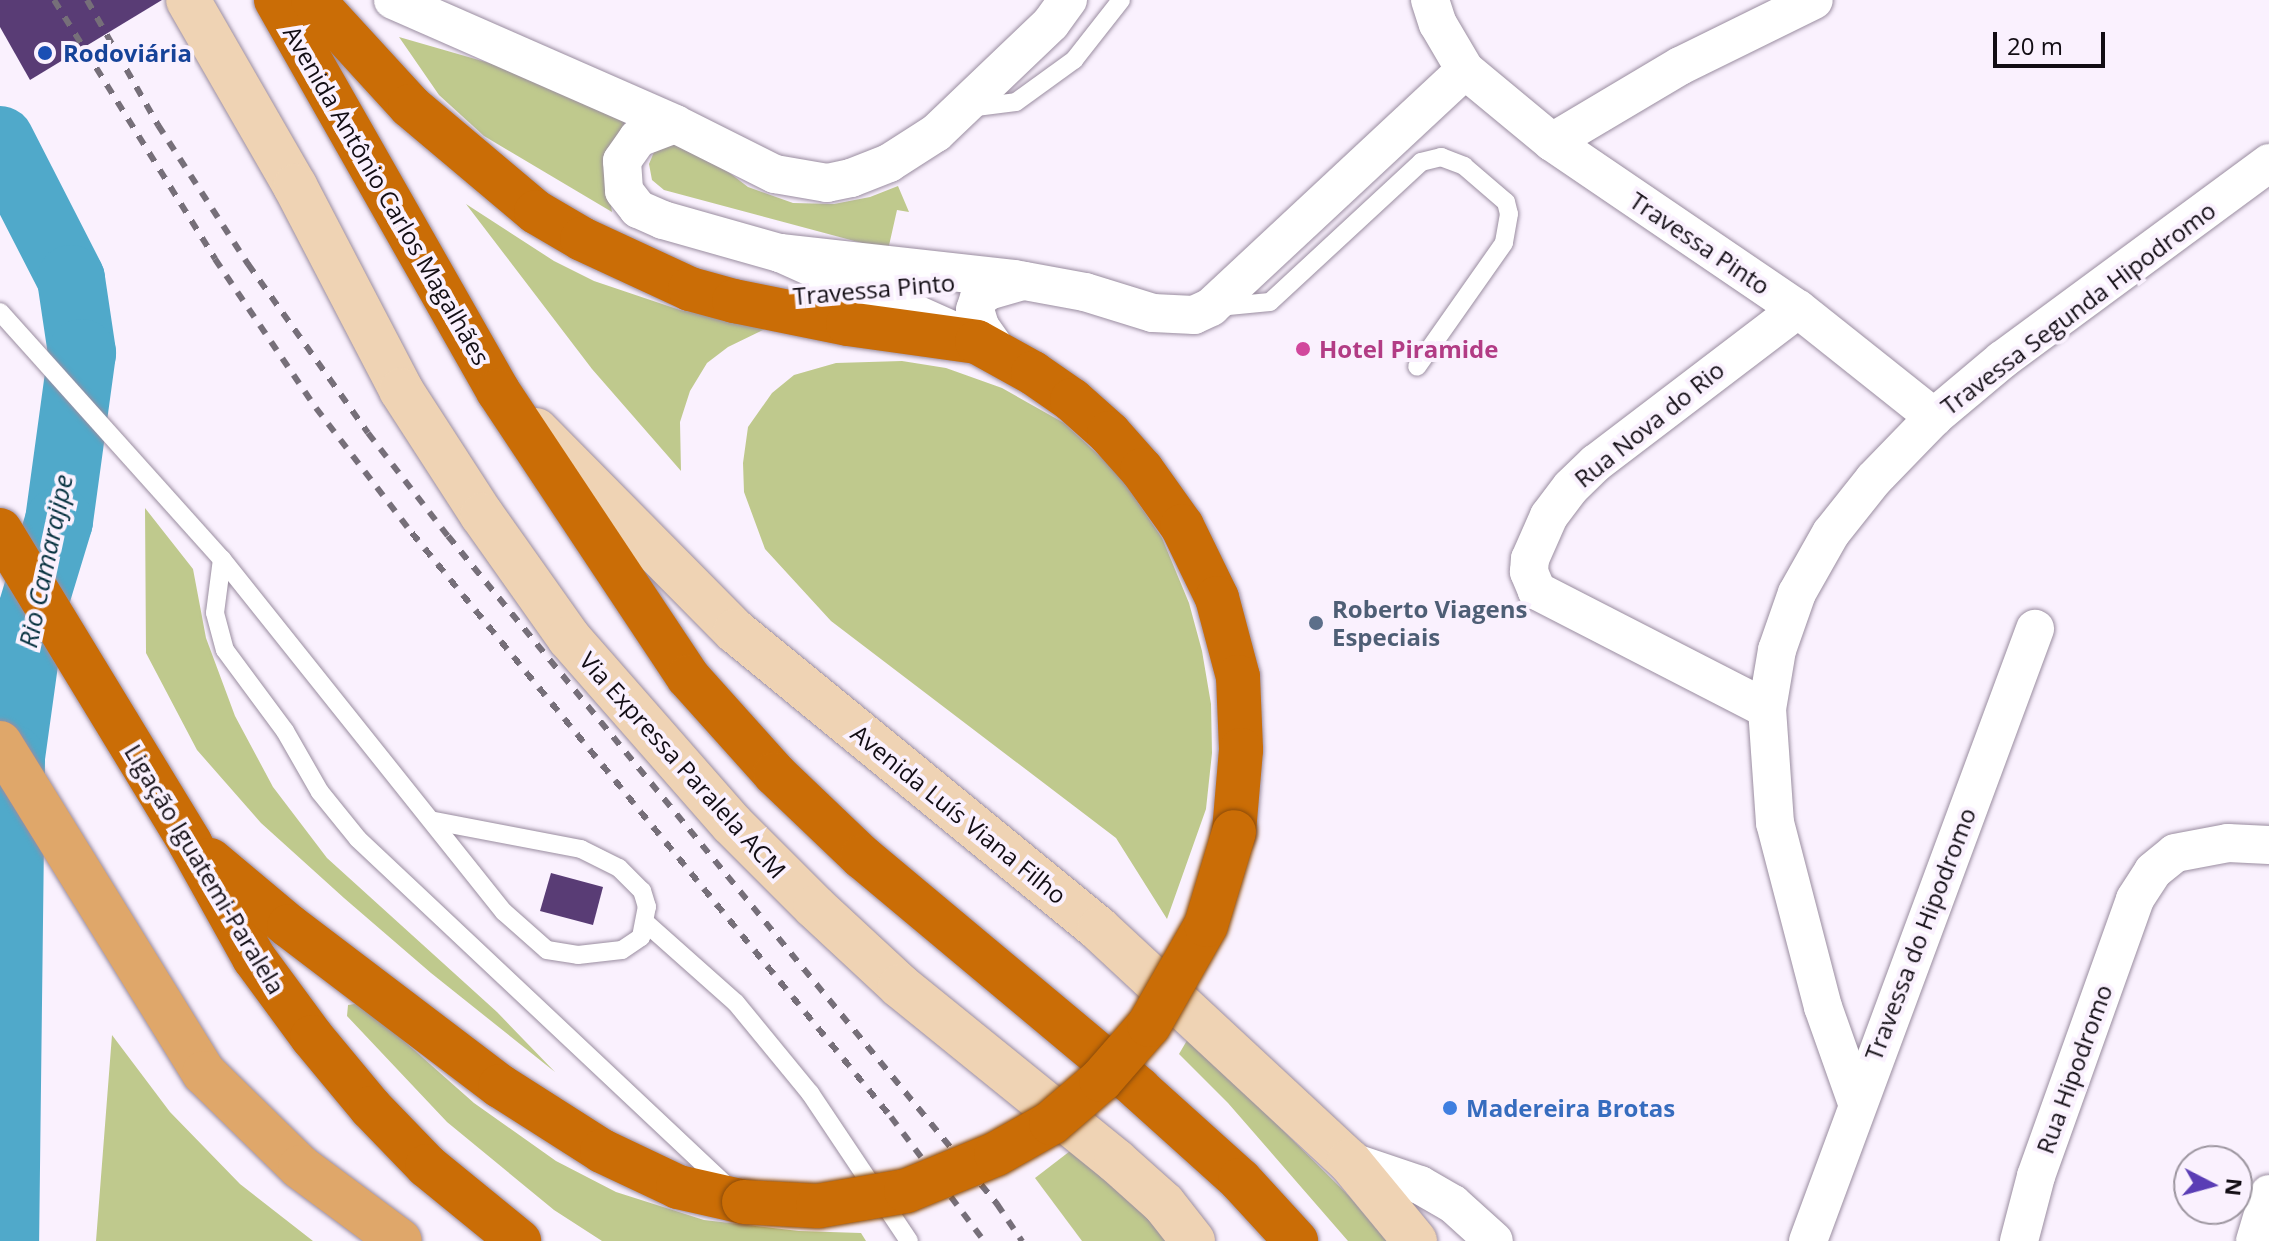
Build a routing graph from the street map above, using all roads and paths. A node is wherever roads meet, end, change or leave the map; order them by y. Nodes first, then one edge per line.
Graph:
1 (188, 0) edge
2 (276, 0) edge
3 (313, 0) edge
4 (393, 0) edge
5 (1068, 0) edge
6 (1121, 0) edge
7 (1430, 0) edge
8 (1814, 0) edge
9 (1465, 70) junction
10 (961, 109) junction
11 (675, 124) junction
12 (1552, 142) junction
13 (2269, 163) edge
14 (780, 253) junction
15 (1020, 280) junction
16 (859, 287) junction
17 (734, 301) junction
18 (1211, 307) junction
19 (1798, 309) junction
20 (0, 312) edge
21 (989, 348) junction
22 (1417, 367) dead end
23 (498, 391) junction
24 (1934, 417) junction
25 (0, 530) edge
26 (222, 559) junction
27 (2035, 629) dead end
28 (1767, 709) junction
29 (0, 743) edge
30 (434, 821) junction
31 (190, 843) junction
32 (2269, 845) edge
33 (646, 923) junction
34 (1139, 1089) junction
35 (1857, 1103) junction
36 (1349, 1161) junction
37 (2269, 1194) edge
38 (744, 1202) junction
39 (400, 1241) edge
40 (519, 1241) edge
41 (909, 1241) edge
42 (1193, 1241) edge
43 (1259, 1241) edge
44 (1296, 1241) edge
45 (1415, 1241) edge
46 (1494, 1241) edge
47 (1808, 1241) edge
48 (2019, 1241) edge
49 (2255, 1241) edge

1 - 42 main road, Via Expressa Paralela ACM
2 - 23 highway, Avenida Antônio Carlos Magalhães
3 - 17 highway
4 - 11 street
5 - 10 street
6 - 10 lane
7 - 9 street, Travessa Pinto
8 - 12 street
9 - 12 street, Travessa Pinto
9 - 18 street
10 - 11 street
11 - 14 street
12 - 19 street, Travessa Pinto
13 - 24 street, Travessa Segunda Hipodromo
14 - 15 street, Travessa Pinto
14 - 16 street
15 - 16 street, Travessa Pinto
15 - 18 street, Travessa Pinto
15 - 21 street, Travessa Pinto
16 - 17 street, Travessa Pinto
16 - 21 street
17 - 21 highway
18 - 22 lane
19 - 24 street, Travessa Pinto
19 - 28 street, Rua Nova do Rio
20 - 26 lane
21 - 38 highway, bridge
23 - 34 highway, Avenida Antônio Carlos Magalhães
23 - 36 main road, Avenida Luís Viana Filho
24 - 28 street, Travessa Segunda Hipodromo
25 - 31 highway, Ligação Iguatemi-Paralela
26 - 30 lane
26 - 38 lane
27 - 35 street, Travessa do Hipodromo
28 - 35 street, Travessa Segunda Hipodromo
29 - 39 main road
30 - 33 lane
30 - 33 lane
31 - 38 highway
31 - 40 highway, Ligação Iguatemi-Paralela
32 - 48 street, Rua Hipodromo
33 - 41 lane
34 - 43 highway
34 - 44 highway
35 - 47 street, Travessa do Hipodromo
36 - 45 main road, Avenida Luís Viana Filho
36 - 46 street
37 - 49 street

